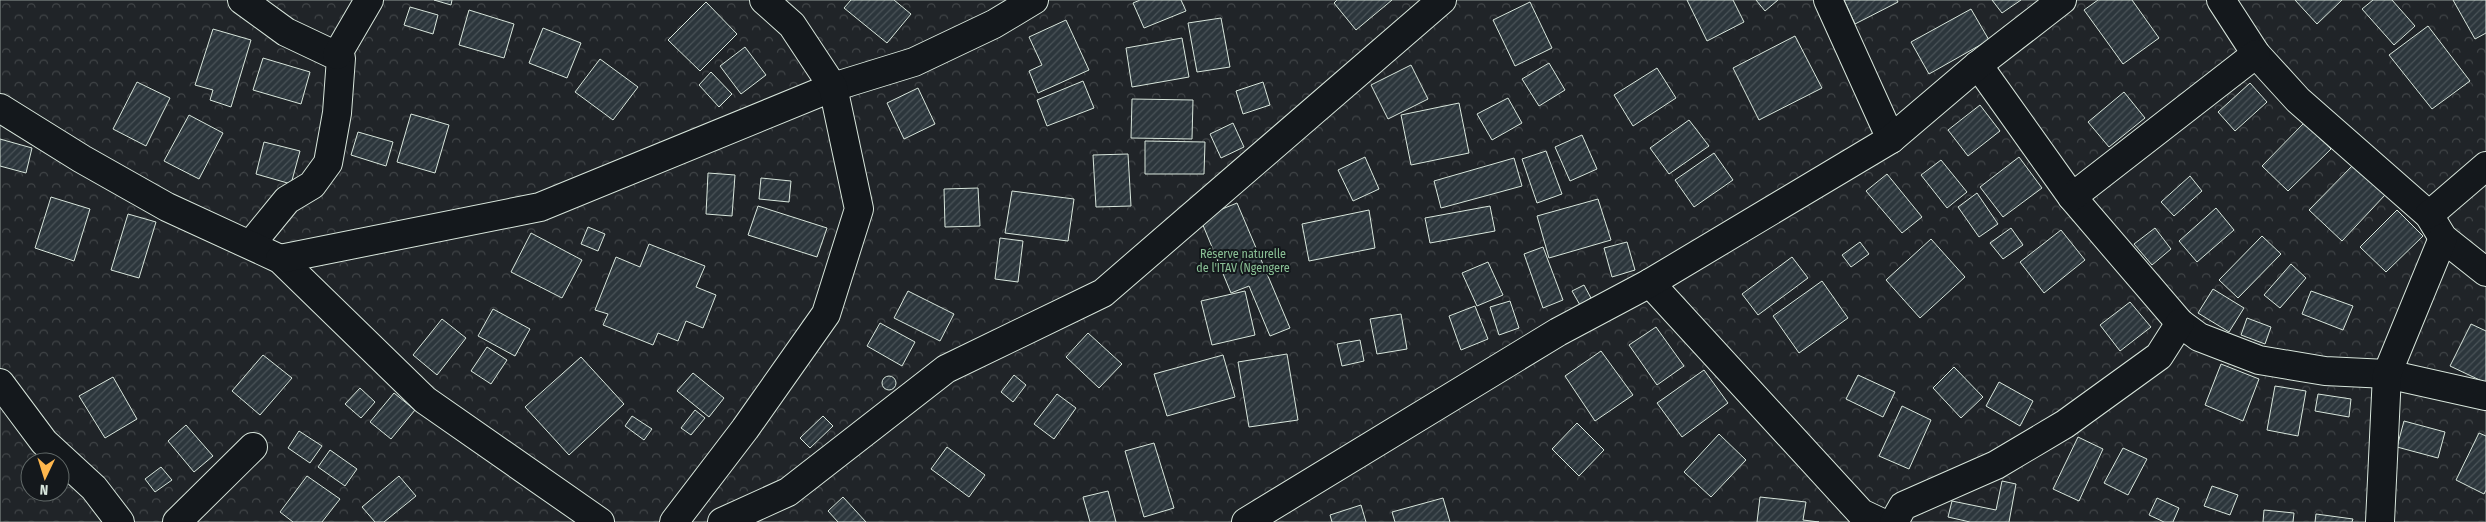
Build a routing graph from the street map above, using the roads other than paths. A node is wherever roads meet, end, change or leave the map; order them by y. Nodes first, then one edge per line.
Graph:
1 (242, 0) edge
2 (369, 0) edge
3 (764, 0) edge
4 (1034, 0) edge
5 (1442, 0) edge
6 (1828, 0) edge
7 (2062, 0) edge
8 (2221, 0) edge
9 (2256, 54) junction
10 (337, 56) junction
11 (1978, 66) junction
12 (832, 88) junction
13 (0, 108) edge
14 (1891, 139) junction
15 (2486, 166) edge
16 (2072, 197) junction
17 (2430, 215) junction
18 (2443, 238) junction
19 (251, 244) junction
20 (280, 259) junction
21 (2486, 272) edge
22 (1650, 283) junction
23 (2180, 323) junction
24 (2387, 374) junction
25 (0, 383) edge
26 (2486, 396) edge
27 (253, 447) dead end
28 (1865, 519) edge
29 (120, 522) edge
30 (177, 522) edge
31 (600, 522) edge
32 (674, 522) edge
33 (722, 522) edge
34 (1246, 522) edge
35 (1894, 522) edge
36 (2380, 522) edge

1 - 10 street
2 - 10 street
3 - 12 street
4 - 12 street
5 - 33 street
6 - 14 street
7 - 11 street
8 - 9 street
9 - 16 street
9 - 17 street
10 - 19 street
11 - 14 street
11 - 16 street
12 - 20 street
12 - 32 street
13 - 19 street
14 - 22 street
15 - 17 street
16 - 23 street
17 - 18 street
18 - 21 street
18 - 24 street
19 - 20 street
20 - 31 street
22 - 28 street
22 - 34 street
23 - 24 street
23 - 35 street
24 - 26 street
24 - 36 street
25 - 29 street
27 - 30 street

